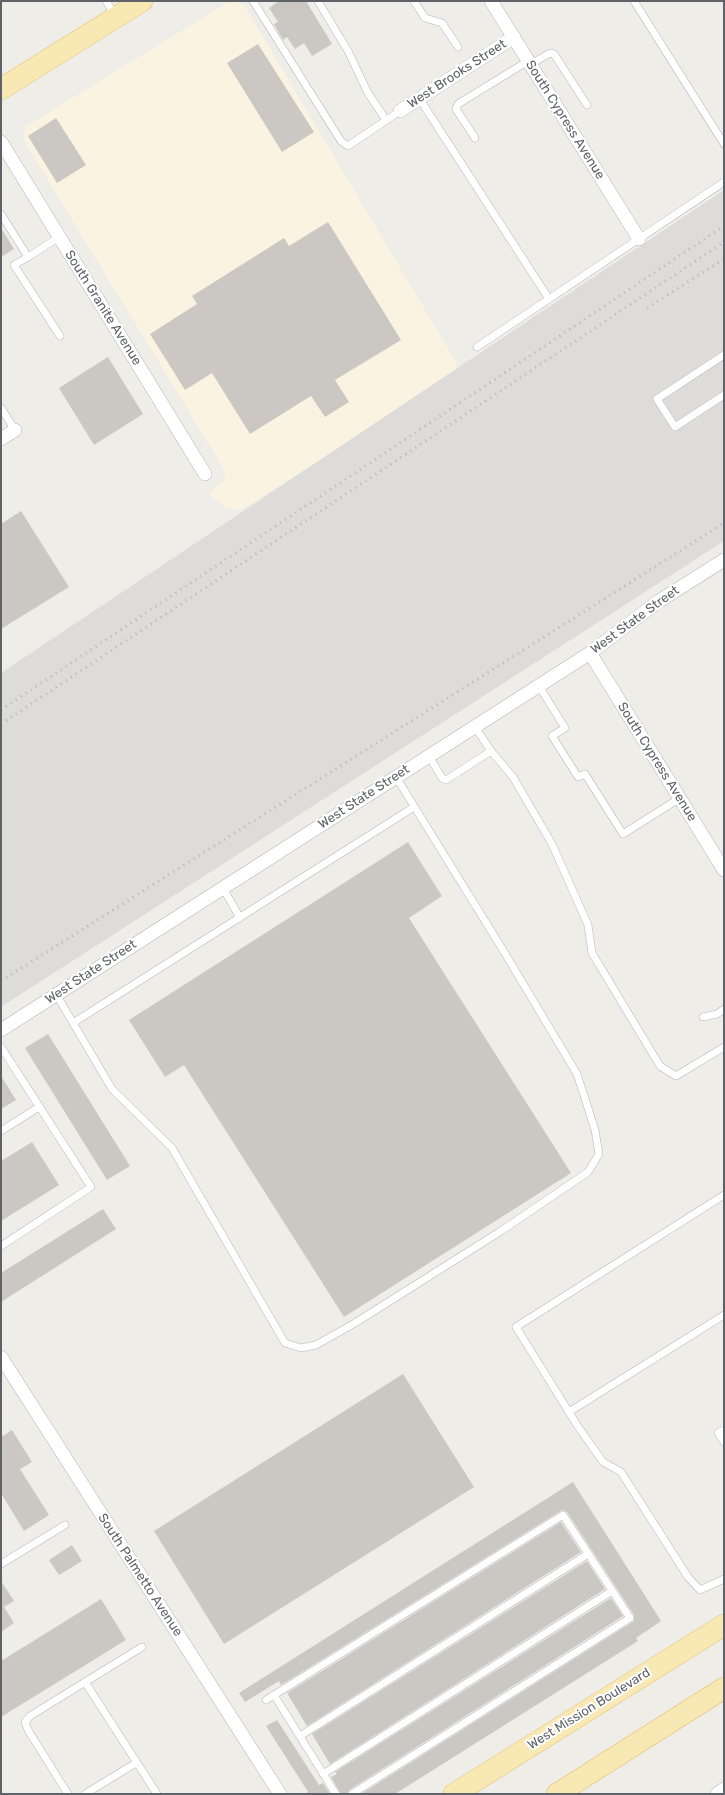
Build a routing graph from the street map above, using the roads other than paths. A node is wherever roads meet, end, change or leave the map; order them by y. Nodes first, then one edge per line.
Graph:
1 (142, 1) edge
2 (253, 1) edge
3 (318, 1) edge
4 (414, 1) edge
5 (491, 1) edge
6 (634, 1) edge
7 (112, 9) edge
8 (514, 38) junction
9 (458, 47) dead end
10 (529, 63) junction
11 (1, 89) edge
12 (419, 98) junction
13 (587, 105) dead end
14 (400, 111) joint
15 (386, 120) junction
16 (474, 138) dead end
17 (1, 142) edge
18 (724, 144) edge
19 (724, 182) edge
20 (1, 214) edge
21 (59, 237) junction
22 (639, 239) junction
23 (28, 257) junction
24 (549, 299) junction
25 (60, 336) dead end
26 (477, 347) dead end
27 (724, 355) edge
28 (724, 395) edge
29 (1, 408) edge
30 (15, 430) joint
31 (1, 439) edge
32 (205, 474) dead end
33 (724, 560) edge
34 (590, 653) junction
35 (539, 686) junction
36 (475, 727) junction
37 (491, 751) junction
38 (429, 756) junction
39 (396, 777) junction
40 (680, 798) junction
41 (414, 807) junction
42 (722, 861) edge
43 (223, 888) junction
44 (240, 918) junction
45 (56, 994) junction
46 (724, 1009) edge
47 (703, 1017) dead end
48 (73, 1023) junction
49 (1, 1030) edge
50 (724, 1046) edge
51 (1, 1047) edge
52 (39, 1107) junction
53 (1, 1131) edge
54 (724, 1195) edge
55 (1, 1246) edge
56 (724, 1315) edge
57 (1, 1357) edge
58 (569, 1412) junction
59 (724, 1430) edge
60 (724, 1442) edge
61 (65, 1525) dead end
62 (588, 1554) junction
63 (1, 1564) edge
64 (724, 1579) edge
65 (612, 1591) junction
66 (724, 1625) edge
67 (142, 1647) dead end
68 (85, 1682) junction
69 (724, 1688) edge
70 (274, 1695) junction
71 (266, 1700) dead end
72 (300, 1736) junction
73 (136, 1762) junction
74 (324, 1774) junction
75 (724, 1789) edge
76 (68, 1794) edge
77 (85, 1794) edge
78 (157, 1794) edge
79 (280, 1794) edge
80 (336, 1794) edge
81 (352, 1794) edge
82 (454, 1794) edge
83 (557, 1794) edge
84 (717, 1794) edge

1 - 7 main road
2 - 15 lane
3 - 15 lane
4 - 9 lane
5 - 8 street, South Cypress Avenue
6 - 18 lane
7 - 11 main road
8 - 10 street, South Cypress Avenue
8 - 12 street, West Brooks Street
10 - 13 lane
10 - 16 lane
10 - 22 street, South Cypress Avenue
12 - 14 street, West Brooks Street
12 - 24 lane
14 - 15 lane
17 - 21 street, South Granite Avenue
19 - 22 lane
20 - 23 lane
21 - 23 lane
21 - 32 street, South Granite Avenue
22 - 24 lane
23 - 25 lane
24 - 26 lane
27 - 28 lane
29 - 30 lane
30 - 31 street
33 - 34 street, West State Street
34 - 35 street, West State Street
34 - 40 street, South Cypress Avenue
35 - 36 street, West State Street
35 - 40 lane
36 - 37 lane
36 - 38 street, West State Street
37 - 38 lane
37 - 50 lane
38 - 39 street, West State Street
39 - 41 lane
39 - 43 street, West State Street
40 - 42 street, South Cypress Avenue
41 - 44 lane
41 - 48 lane
43 - 44 lane
43 - 45 street, West State Street
44 - 48 lane
45 - 48 lane
45 - 49 street, West State Street
46 - 47 lane
51 - 52 lane
52 - 53 lane
52 - 55 lane
54 - 58 lane
56 - 58 lane
57 - 79 street, South Palmetto Avenue
58 - 64 lane
59 - 60 lane
61 - 63 lane
62 - 65 lane
62 - 70 lane
62 - 72 lane
65 - 74 lane
65 - 81 lane
66 - 82 main road, West Mission Boulevard
67 - 68 lane
68 - 73 lane
68 - 76 lane
69 - 83 main road
70 - 71 lane
70 - 72 lane
72 - 74 lane
73 - 77 lane
73 - 78 lane
74 - 80 lane
75 - 84 street

